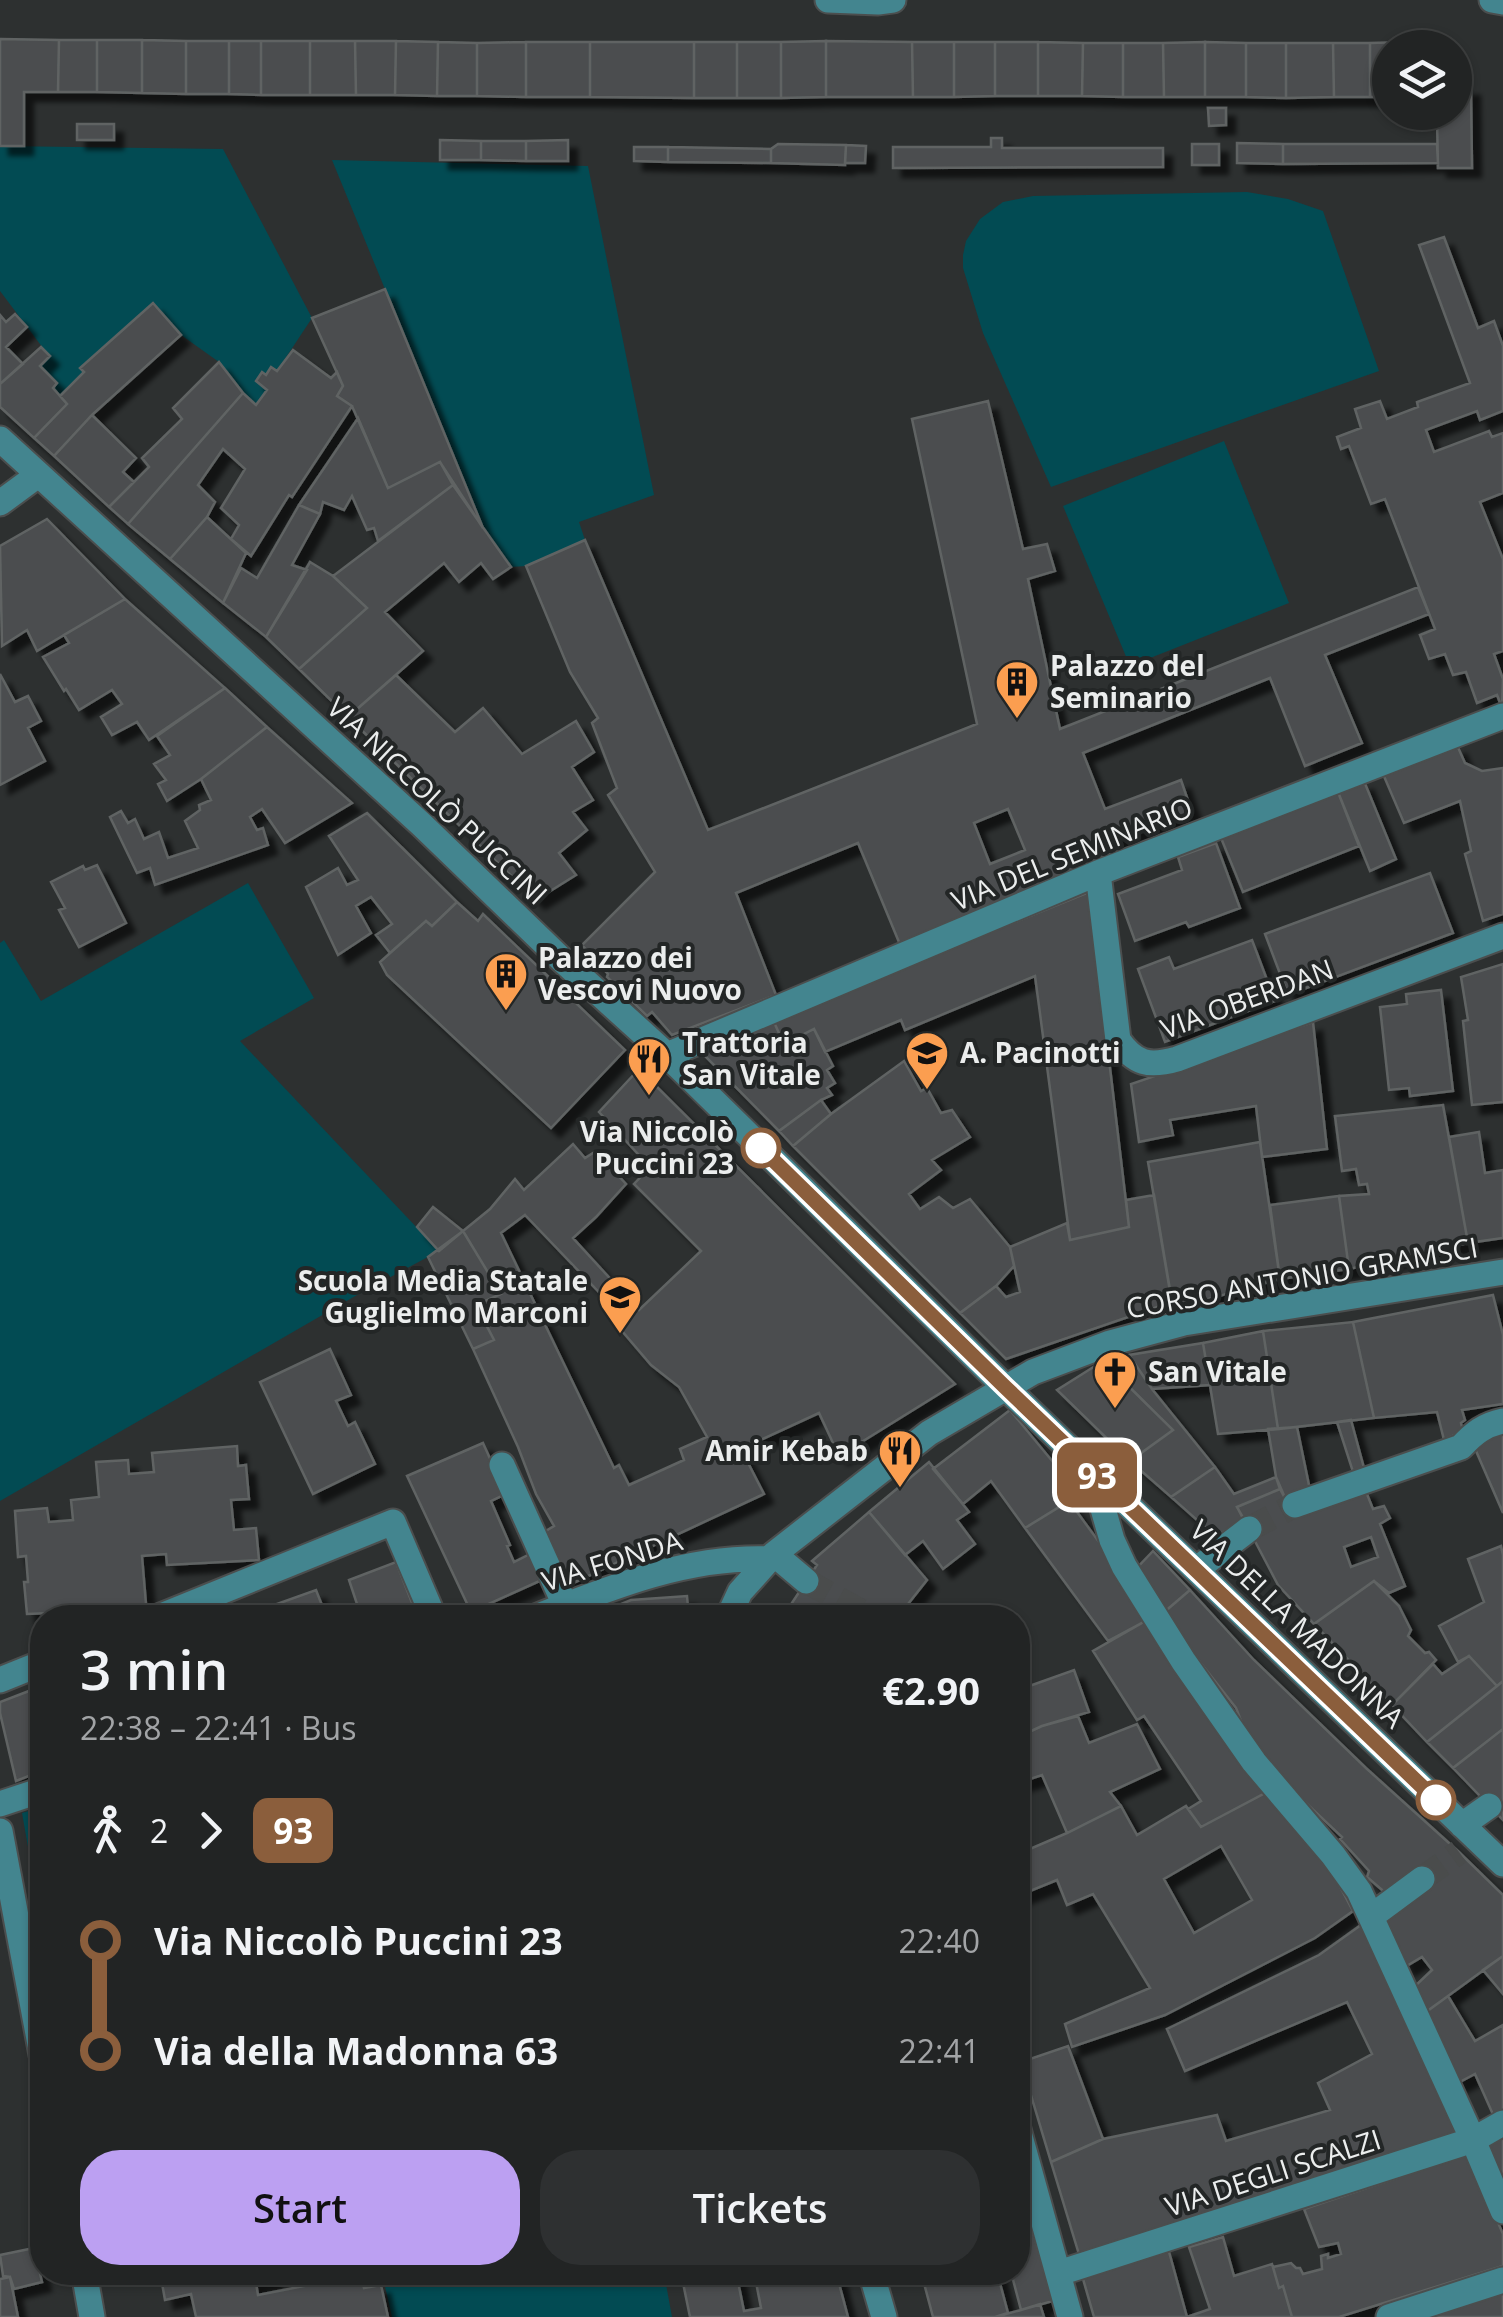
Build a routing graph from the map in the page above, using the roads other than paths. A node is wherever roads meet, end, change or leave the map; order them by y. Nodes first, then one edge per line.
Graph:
1 (828, 0) edge
2 (892, 0) edge
3 (1492, 0) edge
4 (1503, 2) edge
5 (0, 439) edge
6 (38, 475) junction
7 (0, 503) edge
8 (1503, 716) edge
9 (1098, 873) junction
10 (1503, 936) edge
11 (667, 1055) junction
12 (1503, 1272) edge
13 (1005, 1387) junction
14 (1503, 1421) edge
15 (502, 1464) dead end
16 (1092, 1470) junction
17 (1295, 1504) tunnel mouth
18 (1249, 1529) tunnel mouth
19 (772, 1556) junction
20 (1197, 1569) junction
21 (806, 1581) tunnel mouth
22 (188, 1605) edge
23 (428, 1605) edge
24 (566, 1605) joint
25 (734, 1605) edge
26 (30, 1668) edge
27 (0, 1680) edge
28 (30, 1794) edge
29 (0, 1804) edge
30 (1489, 1806) dead end
31 (0, 1830) edge
32 (1466, 1838) junction
33 (1503, 1864) edge
34 (1422, 1879) tunnel mouth
35 (1372, 1916) junction
36 (30, 1991) edge
37 (1503, 2124) edge
38 (1474, 2140) junction
39 (1030, 2171) edge
40 (1503, 2211) edge
41 (1059, 2273) junction
42 (1503, 2280) edge
43 (86, 2285) edge
44 (875, 2285) edge
45 (92, 2317) edge
46 (884, 2317) edge
47 (1070, 2317) edge
48 (1388, 2317) edge

1 - 2 street
3 - 4 street
5 - 6 street, VIA NICCOLÒ PUCCINI
6 - 7 street
6 - 11 street, VIA NICCOLÒ PUCCINI
8 - 9 street, VIA DEL SEMINARIO
9 - 10 street, VIA OBERDAN
9 - 11 street, VIA DEL SEMINARIO
11 - 13 street, VIA NICCOLÒ PUCCINI
12 - 13 street, CORSO ANTONIO GRAMSCI
13 - 16 street, VIA DELLA MADONNA
13 - 19 street, CORSO ANTONIO GRAMSCI
14 - 17 street
15 - 24 street
16 - 20 street, VIA DELLA MADONNA
16 - 35 street
18 - 20 street
19 - 21 street
19 - 24 street, VIA FONDA
19 - 25 street, CORSO ANTONIO GRAMSCI
20 - 32 street, VIA DELLA MADONNA
22 - 23 street
26 - 27 street
28 - 29 street
30 - 32 street
31 - 36 street
32 - 33 street, VIA DELLA MADONNA
34 - 35 street
35 - 38 street
37 - 38 street, VIA DEGLI SCALZI
38 - 40 street
38 - 41 street, VIA DEGLI SCALZI
39 - 41 street
41 - 47 street
42 - 48 street
43 - 45 street
44 - 46 street

